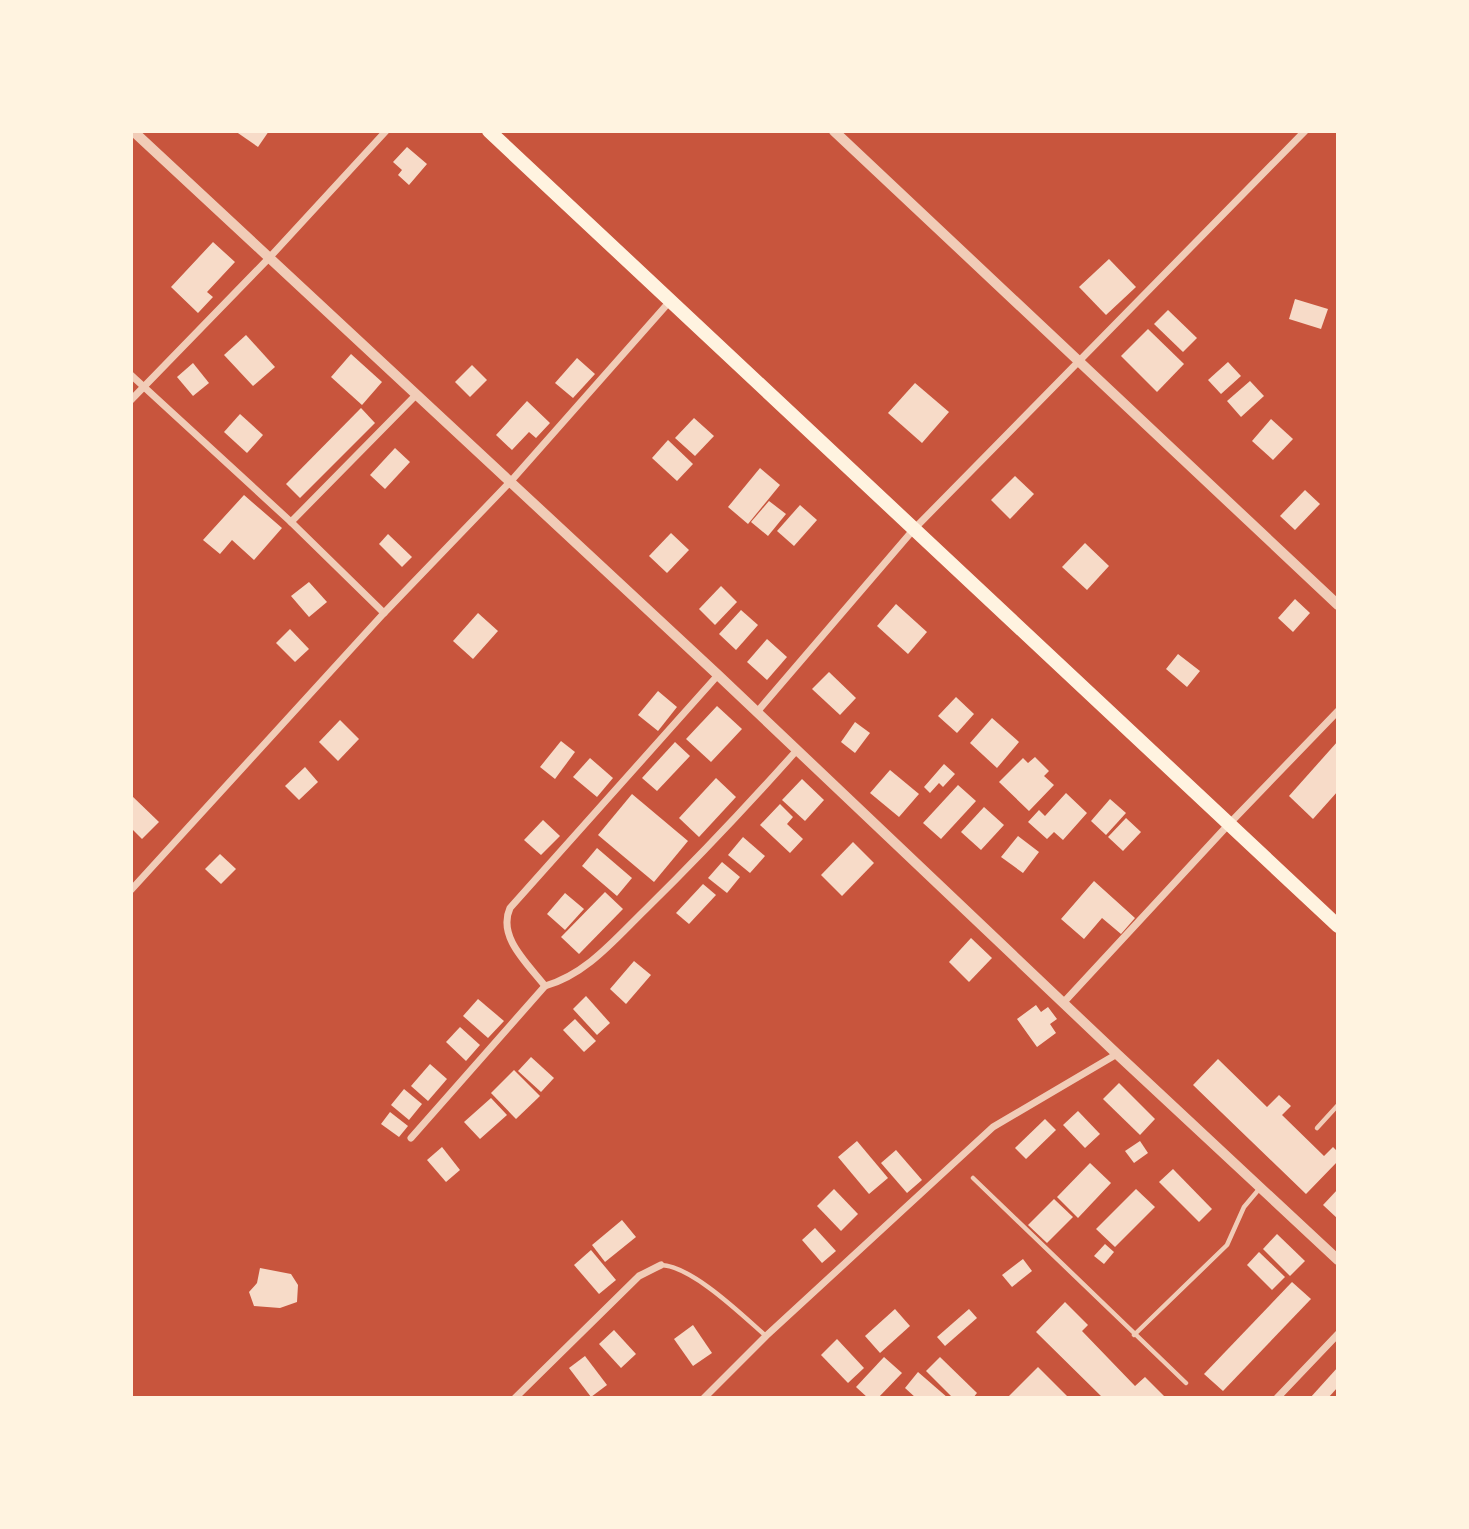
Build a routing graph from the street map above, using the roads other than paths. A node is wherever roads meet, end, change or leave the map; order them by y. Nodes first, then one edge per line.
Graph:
1 (133, 131) edge
2 (386, 131) edge
3 (489, 131) edge
4 (834, 131) edge
5 (1304, 131) edge
6 (269, 258) junction
7 (671, 300) junction
8 (1079, 359) junction
9 (131, 375) edge
10 (144, 387) junction
11 (416, 395) junction
12 (131, 401) edge
13 (511, 481) junction
14 (291, 522) junction
15 (914, 529) junction
16 (1338, 605) edge
17 (384, 613) junction
18 (718, 675) junction
19 (1338, 711) edge
20 (757, 712) junction
21 (797, 750) junction
22 (1229, 824) junction
23 (131, 890) edge
24 (1338, 926) edge
25 (545, 986) junction
26 (1064, 1002) junction
27 (1117, 1054) junction
28 (1338, 1105) edge
29 (1317, 1128) dead end
30 (411, 1138) dead end
31 (974, 1178) dead end
32 (1261, 1188) junction
33 (1338, 1260) edge
34 (661, 1265) joint
35 (1338, 1334) edge
36 (1135, 1335) junction
37 (766, 1336) junction
38 (1186, 1383) dead end
39 (515, 1398) edge
40 (704, 1398) edge
41 (1277, 1398) edge

1 - 6 street
2 - 6 street
3 - 7 highway
4 - 8 street
5 - 8 street
6 - 10 street
6 - 11 street
7 - 13 street
7 - 15 highway
8 - 15 street
8 - 16 street
9 - 10 street
10 - 12 street
10 - 14 street
11 - 13 street
11 - 14 street
13 - 17 street
13 - 18 street
14 - 17 street
15 - 20 street
15 - 22 highway
17 - 23 street
18 - 20 street
18 - 25 street
19 - 22 street
20 - 21 street
21 - 25 street
21 - 26 street
22 - 24 highway
22 - 26 street
25 - 30 street
26 - 27 street
27 - 32 street
27 - 37 street
28 - 29 lane
31 - 36 lane
32 - 33 street
32 - 36 lane
34 - 37 lane
34 - 39 street
35 - 41 street
36 - 38 lane
37 - 40 street

